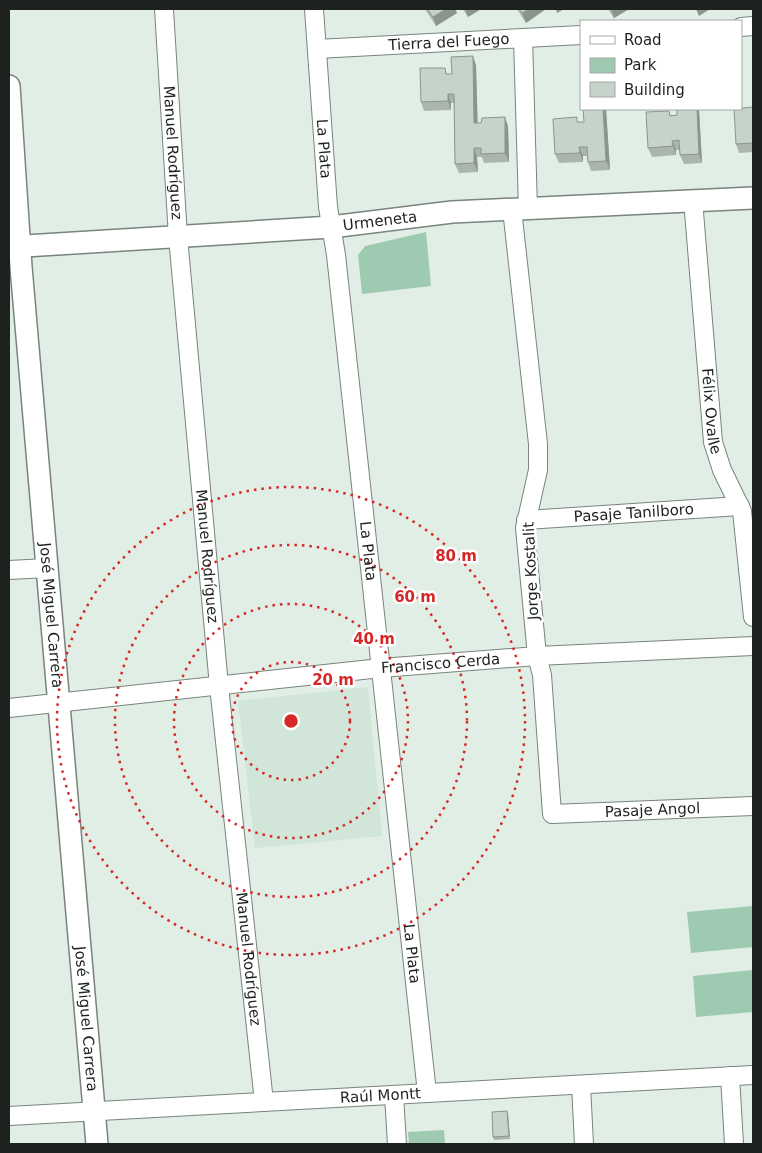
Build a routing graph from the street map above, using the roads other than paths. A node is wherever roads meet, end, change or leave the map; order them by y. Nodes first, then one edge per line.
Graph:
1 (164, 9) edge
2 (314, 9) edge
3 (580, 35) edge
4 (523, 38) junction
5 (317, 49) junction
6 (9, 86) edge
7 (753, 198) edge
8 (693, 200) junction
9 (520, 209) junction
10 (331, 227) junction
11 (178, 238) junction
12 (14, 246) edge
13 (740, 506) junction
14 (526, 520) junction
15 (47, 568) junction
16 (9, 570) edge
17 (753, 617) edge
18 (753, 646) edge
19 (537, 656) junction
20 (381, 668) junction
21 (219, 686) junction
22 (59, 703) junction
23 (9, 708) edge
24 (753, 806) edge
25 (552, 814) joint
26 (753, 1075) edge
27 (730, 1076) junction
28 (581, 1084) junction
29 (426, 1093) junction
30 (394, 1095) junction
31 (264, 1102) junction
32 (94, 1111) junction
33 (9, 1116) edge
34 (97, 1144) edge
35 (397, 1144) edge
36 (584, 1144) edge
37 (734, 1144) edge

1 - 11 street, Manuel Rodríguez
2 - 5 street, La Plata
3 - 4 street, Tierra del Fuego
4 - 5 street, Tierra del Fuego
4 - 9 street, Jorge Kostalit
5 - 10 street, La Plata
6 - 12 street, José Miguel Carrera
7 - 8 street, Urmeneta
8 - 9 street, Urmeneta
8 - 13 street, Félix Ovalle
9 - 10 street, Urmeneta
9 - 14 street, Jorge Kostalit
10 - 11 street, Urmeneta
10 - 20 street, La Plata
11 - 12 street, Urmeneta
11 - 21 street, Manuel Rodríguez
12 - 15 street, José Miguel Carrera
13 - 14 street, Pasaje Tanilboro
13 - 17 street, Félix Ovalle
14 - 19 street, Jorge Kostalit
15 - 16 street
15 - 22 street, José Miguel Carrera
18 - 19 street, Francisco Cerda
19 - 20 street, Francisco Cerda
19 - 25 street, Jorge Kostalit
20 - 21 street, Francisco Cerda
20 - 29 street, La Plata
21 - 22 street, Francisco Cerda
21 - 31 street, Manuel Rodríguez
22 - 23 street, Francisco Cerda
22 - 32 street, José Miguel Carrera
24 - 25 street, Pasaje Angol
26 - 27 street, Raúl Montt
27 - 28 street, Raúl Montt
27 - 37 street
28 - 29 street, Raúl Montt
28 - 36 street
29 - 30 street, Raúl Montt
30 - 31 street, Raúl Montt
30 - 35 street
31 - 32 street, Raúl Montt
32 - 33 street, Raúl Montt
32 - 34 street, José Miguel Carrera

